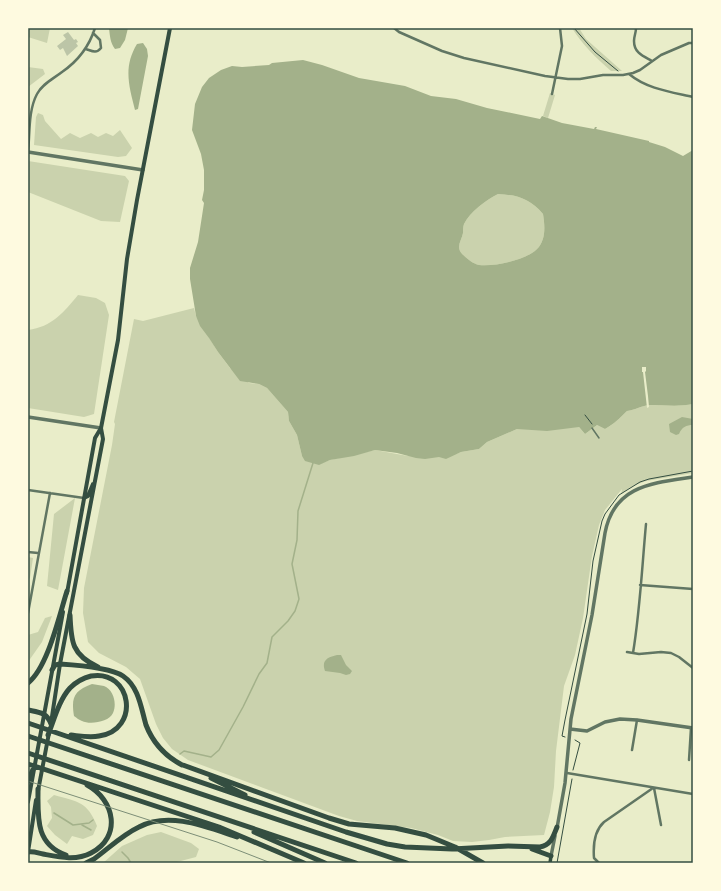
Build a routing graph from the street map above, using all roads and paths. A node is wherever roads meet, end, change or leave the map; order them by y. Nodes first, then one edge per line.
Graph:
1 (95, 28) edge
2 (170, 28) edge
3 (394, 28) edge
4 (560, 28) edge
5 (574, 28) edge
6 (636, 28) edge
7 (93, 33) junction
8 (693, 43) edge
9 (86, 49) junction
10 (652, 61) junction
11 (616, 70) dead end
12 (629, 74) junction
13 (557, 77) junction
14 (552, 94) dead end
15 (693, 97) edge
16 (29, 129) edge
17 (28, 152) edge
18 (143, 170) junction
19 (585, 415) dead end
20 (28, 417) edge
21 (101, 428) junction
22 (593, 428) joint
23 (599, 438) dead end
24 (693, 471) edge
25 (693, 477) edge
26 (96, 479) junction
27 (28, 490) edge
28 (50, 493) junction
29 (84, 498) junction
30 (90, 510) junction
31 (646, 524) dead end
32 (28, 552) edge
33 (38, 553) junction
34 (640, 585) junction
35 (693, 589) edge
36 (67, 591) junction
37 (28, 613) edge
38 (70, 615) junction
39 (627, 652) dead end
40 (633, 653) junction
41 (60, 664) junction
42 (693, 668) edge
43 (52, 670) junction
44 (106, 671) junction
45 (28, 683) edge
46 (28, 710) edge
47 (44, 713) junction
48 (637, 720) junction
49 (28, 723) edge
50 (50, 724) junction
51 (692, 728) edge
52 (570, 729) junction
53 (61, 734) junction
54 (48, 735) junction
55 (28, 736) edge
56 (565, 737) dead end
57 (575, 740) dead end
58 (632, 750) dead end
59 (28, 753) edge
60 (688, 760) dead end
61 (28, 764) edge
62 (180, 764) junction
63 (34, 767) junction
64 (573, 770) dead end
65 (566, 773) junction
66 (71, 778) junction
67 (572, 779) dead end
68 (28, 781) edge
69 (654, 788) junction
70 (38, 789) junction
71 (693, 794) edge
72 (28, 802) edge
73 (266, 805) junction
74 (223, 819) junction
75 (661, 825) dead end
76 (557, 827) junction
77 (527, 847) junction
78 (366, 850) junction
79 (275, 851) junction
80 (28, 852) edge
81 (85, 856) junction
82 (552, 856) junction
83 (86, 863) edge
84 (304, 863) edge
85 (325, 863) edge
86 (356, 863) edge
87 (394, 863) edge
88 (407, 863) edge
89 (483, 863) edge
90 (550, 863) edge
91 (556, 863) edge
92 (599, 863) edge

1 - 7 street
2 - 18 main road
3 - 13 street
4 - 13 street
5 - 11 path
6 - 10 street
7 - 9 street
7 - 9 street
8 - 10 street
9 - 16 street
10 - 12 street
12 - 13 street
12 - 15 street
13 - 14 street
16 - 17 street
17 - 18 street
18 - 21 main road
19 - 22 path
20 - 21 street
21 - 26 main road
21 - 29 main road
22 - 23 lane
24 - 56 path
25 - 52 street
26 - 29 main road
26 - 30 main road
27 - 28 street
28 - 29 street
28 - 33 street
29 - 30 main road
29 - 36 main road
30 - 38 main road
31 - 34 street
32 - 33 street
33 - 37 street
34 - 35 street
34 - 40 street
36 - 43 main road
36 - 45 highway
38 - 41 main road
38 - 44 highway
39 - 40 street
40 - 42 street
41 - 43 highway
41 - 44 highway
41 - 50 main road
43 - 47 main road
44 - 62 highway
46 - 47 highway
47 - 50 highway
47 - 63 main road
48 - 51 street
48 - 52 street
48 - 58 street
49 - 53 highway
50 - 54 main road
51 - 60 street
52 - 65 street
53 - 54 highway
53 - 73 highway
54 - 70 main road
55 - 78 highway
57 - 64 path
59 - 74 highway
61 - 66 highway
62 - 73 highway
62 - 89 highway
63 - 68 highway
63 - 72 main road
65 - 69 street
65 - 76 street
66 - 79 highway
66 - 81 highway
67 - 91 path
69 - 71 street
69 - 75 street
69 - 92 street
70 - 80 main road
70 - 81 highway
73 - 77 highway
74 - 85 highway
74 - 86 highway
76 - 77 highway
76 - 82 street
77 - 82 highway
78 - 87 highway
78 - 88 highway
79 - 83 highway
79 - 84 highway
80 - 81 highway
82 - 90 main road

